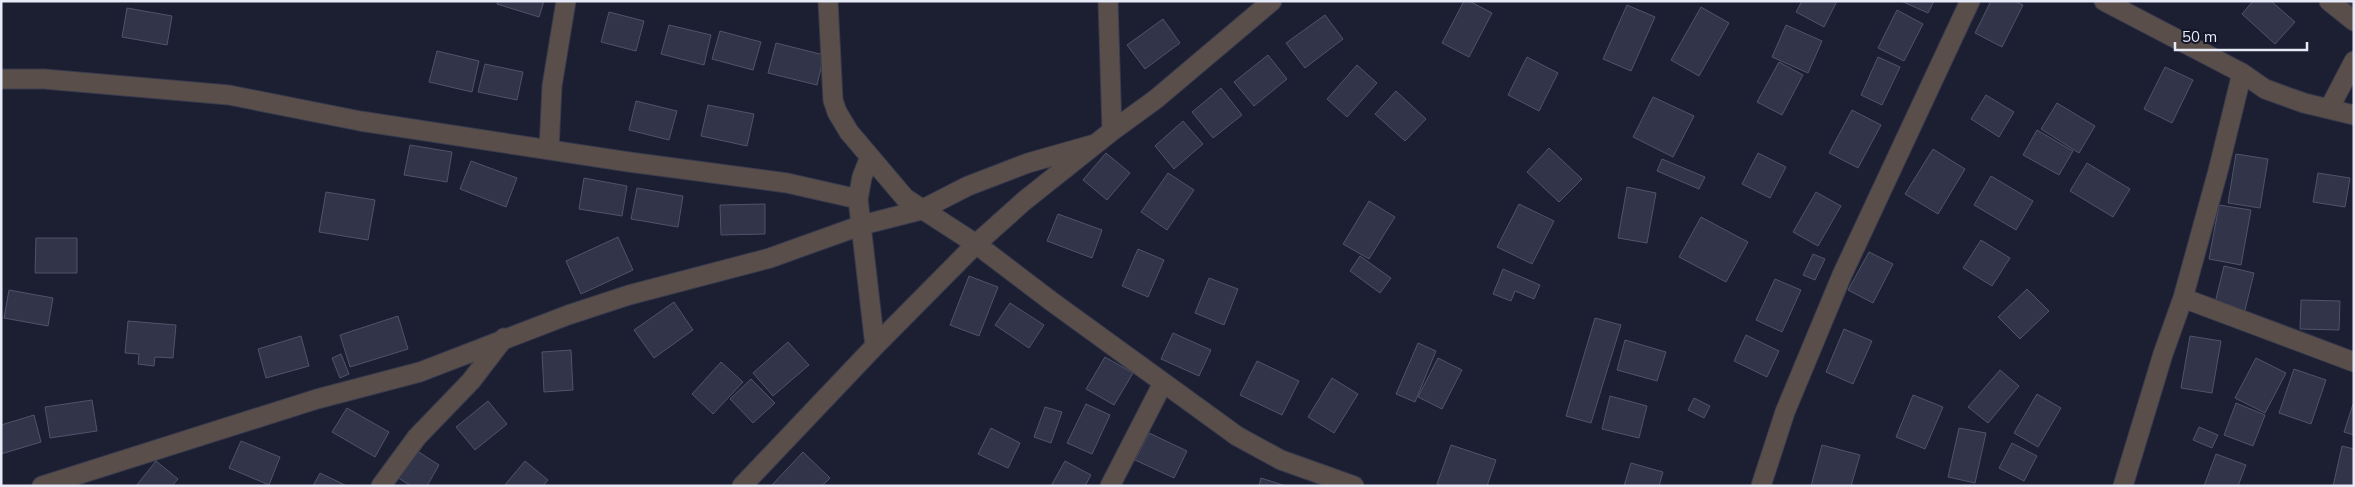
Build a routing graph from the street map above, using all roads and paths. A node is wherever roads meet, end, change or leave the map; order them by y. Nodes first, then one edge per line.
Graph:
1 (566, 1) edge
2 (828, 1) edge
3 (1108, 1) edge
4 (1272, 1) edge
5 (1970, 1) edge
6 (2104, 1) edge
7 (2329, 1) edge
8 (2354, 21) edge
9 (2354, 61) edge
10 (2242, 73) junction
11 (1, 79) edge
12 (2329, 109) junction
13 (2354, 115) edge
14 (1112, 131) junction
15 (1095, 144) junction
16 (549, 150) junction
17 (870, 157) junction
18 (858, 199) junction
19 (921, 210) junction
20 (862, 225) junction
21 (976, 244) junction
22 (2183, 298) junction
23 (504, 338) junction
24 (875, 346) junction
25 (2354, 362) edge
26 (1163, 383) junction
27 (1326, 481) edge
28 (47, 485) edge
29 (381, 486) edge
30 (742, 486) edge
31 (1110, 486) edge
32 (1354, 486) edge
33 (1761, 486) edge
34 (2123, 486) edge

1 - 16 street
2 - 17 street
3 - 14 street
4 - 14 street
5 - 33 street
6 - 10 street
7 - 8 street
9 - 12 street
10 - 12 street
10 - 22 street
11 - 16 street
12 - 13 street
14 - 15 street
15 - 19 street
15 - 21 street
16 - 18 street
17 - 18 street
17 - 19 street
18 - 20 street
19 - 20 street
19 - 21 street
20 - 23 street
20 - 24 street
21 - 24 street
21 - 26 street
22 - 25 street
22 - 34 street
23 - 28 street
23 - 29 street
24 - 30 street
26 - 27 street
26 - 31 street
27 - 32 street

